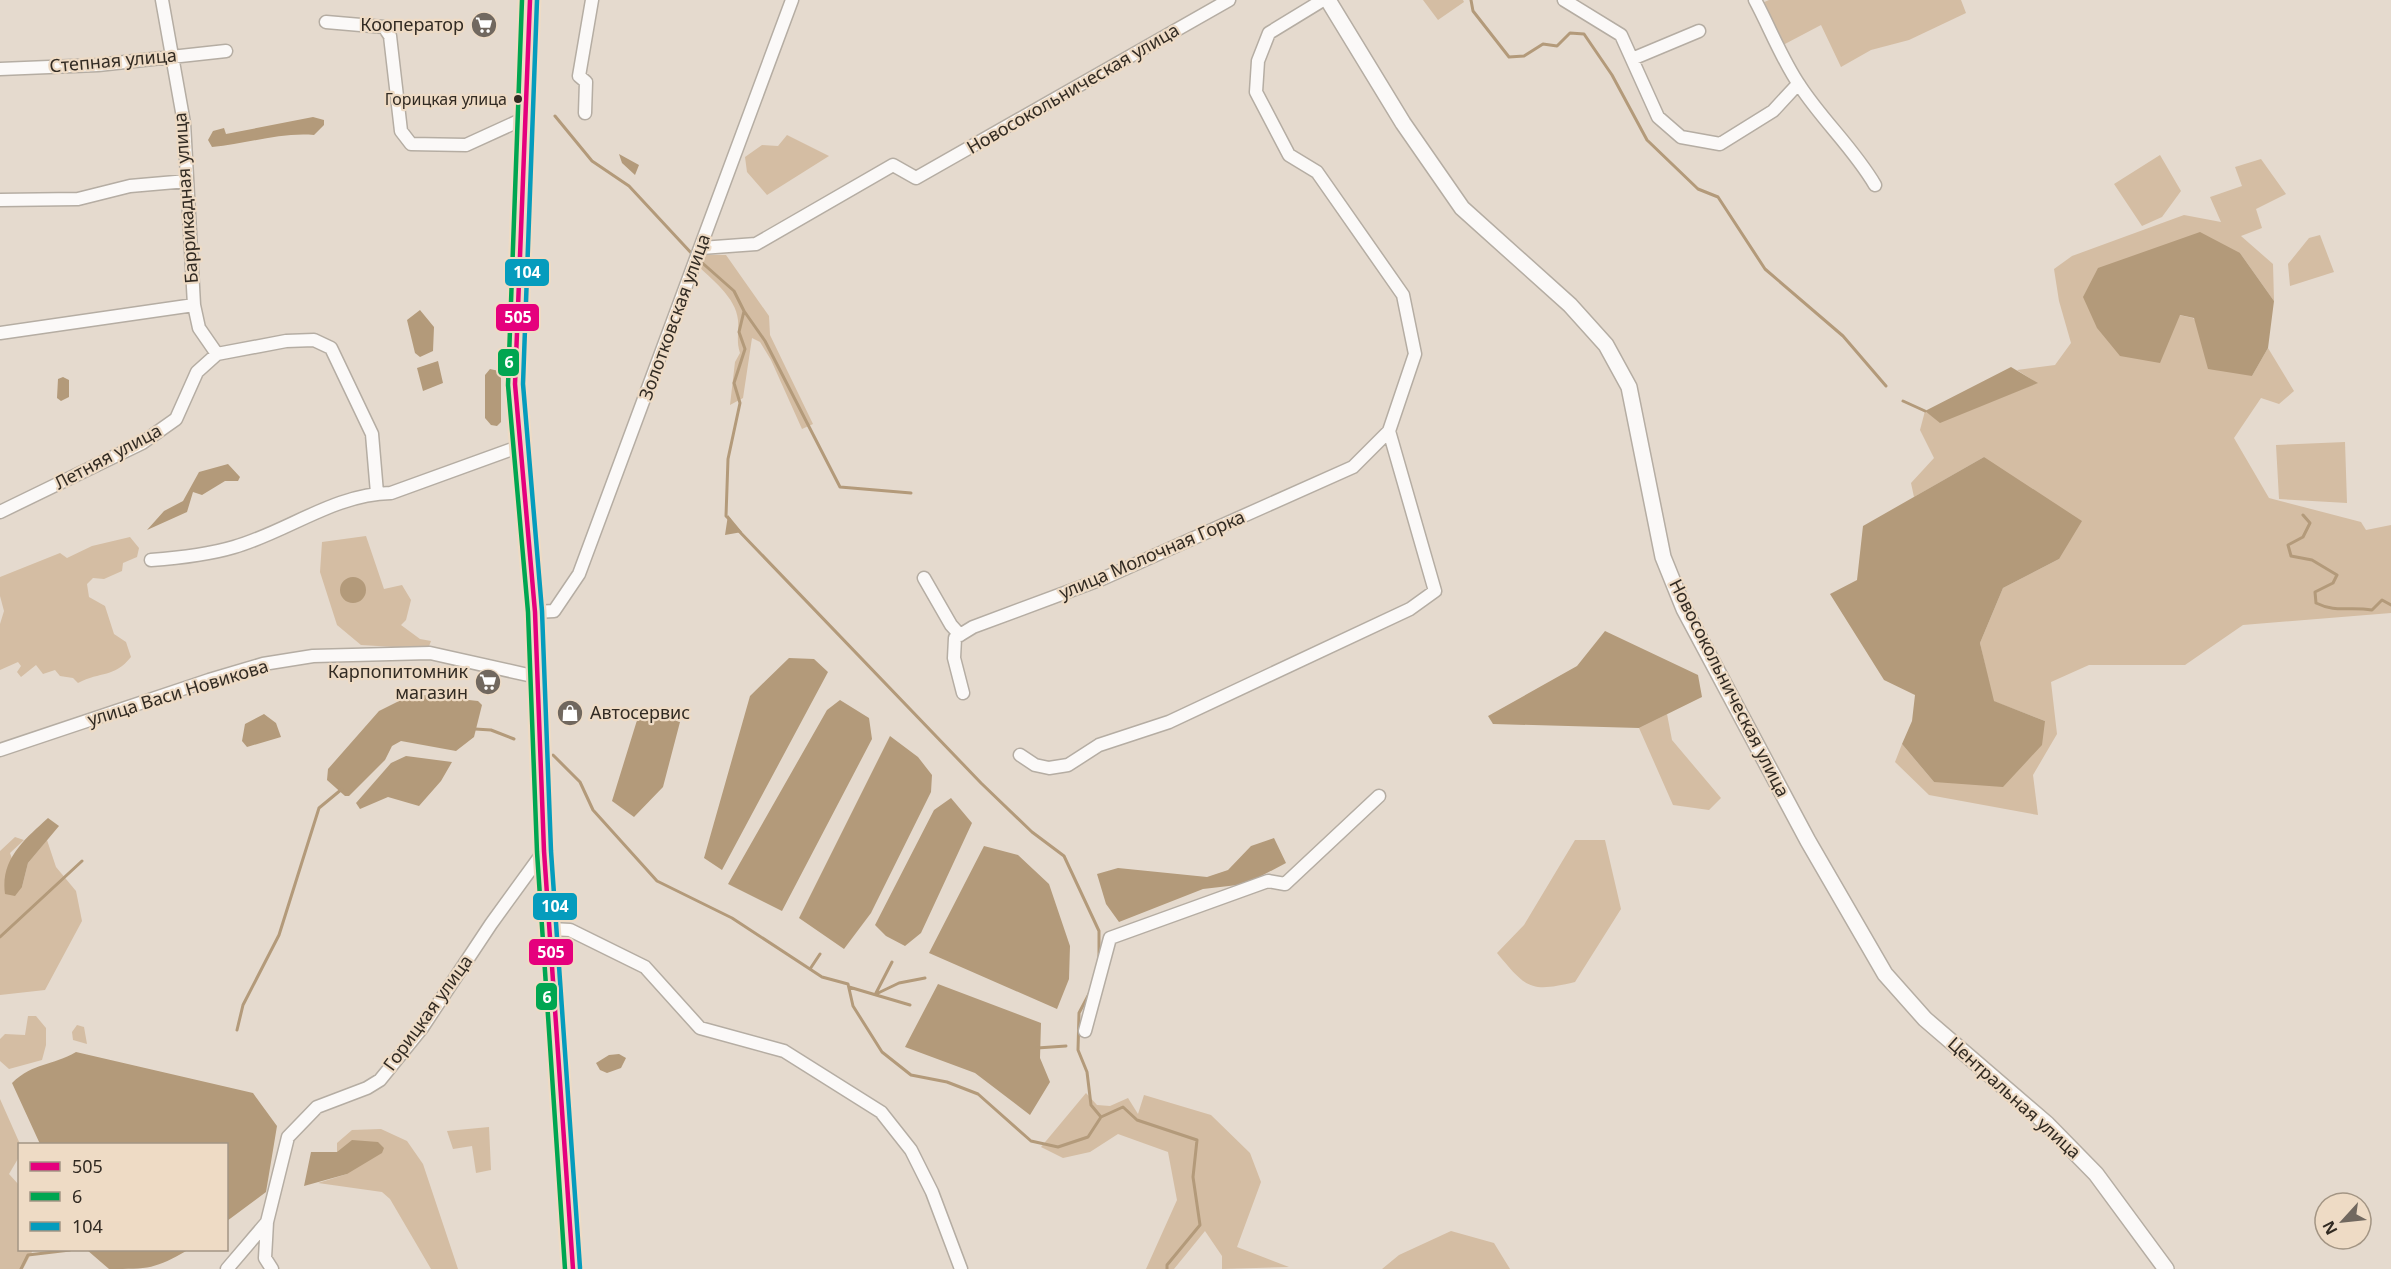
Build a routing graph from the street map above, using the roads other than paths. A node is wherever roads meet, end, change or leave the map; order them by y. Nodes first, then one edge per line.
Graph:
1 (162, 0) edge
2 (530, 0) edge
3 (592, 0) edge
4 (792, 0) edge
5 (1229, 0) edge
6 (1323, 0) edge
7 (1328, 0) edge
8 (1564, 0) edge
9 (1755, 0) edge
10 (326, 22) dead end
11 (1699, 32) dead end
12 (226, 51) dead end
13 (171, 57) junction
14 (1632, 59) junction
15 (0, 69) edge
16 (1798, 84) junction
17 (585, 113) dead end
18 (523, 119) junction
19 (187, 182) junction
20 (1875, 185) dead end
21 (0, 200) edge
22 (698, 254) junction
23 (194, 305) junction
24 (0, 333) edge
25 (217, 354) junction
26 (1389, 431) junction
27 (518, 447) junction
28 (376, 493) junction
29 (0, 513) edge
30 (151, 560) dead end
31 (924, 578) dead end
32 (535, 612) junction
33 (960, 635) junction
34 (537, 677) junction
35 (963, 693) dead end
36 (0, 750) edge
37 (1020, 755) dead end
38 (1380, 796) dead end
39 (544, 852) junction
40 (551, 929) junction
41 (1859, 930) joint
42 (1085, 1032) dead end
43 (267, 1222) junction
44 (227, 1269) edge
45 (272, 1269) edge
46 (573, 1269) edge
47 (961, 1269) edge
48 (2166, 1269) edge

1 - 13 street, Баррикадная улица
2 - 18 main road
3 - 17 street
4 - 22 street, Золотковская улица
5 - 22 street, Новосокольническая улица
6 - 26 street
7 - 41 main road, Новосокольническая улица
8 - 14 street
9 - 16 street
10 - 18 street
11 - 14 street
12 - 13 street, Степная улица
13 - 15 street, Степная улица
13 - 19 street, Баррикадная улица
14 - 16 street
16 - 20 street
18 - 27 main road
19 - 21 street
19 - 23 street, Баррикадная улица
22 - 32 street, Золотковская улица
23 - 24 street
23 - 25 street, Баррикадная улица
25 - 28 street
25 - 29 street, Летняя улица
26 - 33 street, улица Молочная Горка
26 - 37 street
27 - 28 street
27 - 32 main road
28 - 30 street
31 - 33 street
32 - 34 main road
33 - 35 street
34 - 36 street, улица Васи Новикова
34 - 39 main road
38 - 42 street
39 - 40 main road
39 - 43 street, Горицкая улица
40 - 46 main road
40 - 47 street
41 - 48 main road, Центральная улица
43 - 44 street
43 - 45 street, Горицкая улица

